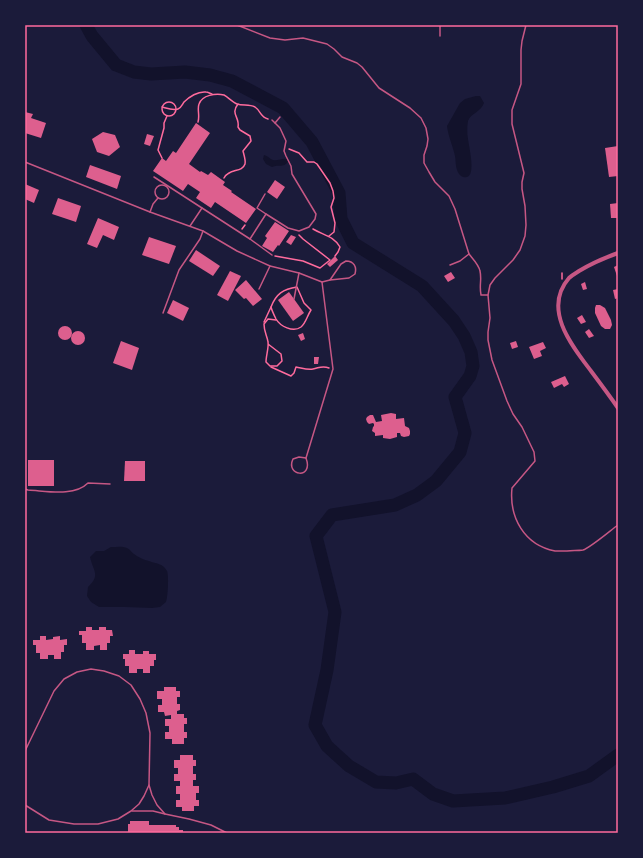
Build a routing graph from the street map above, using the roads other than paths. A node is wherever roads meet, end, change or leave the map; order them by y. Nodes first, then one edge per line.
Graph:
1 (237, 25) edge
2 (440, 25) edge
3 (526, 25) edge
4 (440, 36) dead end
5 (280, 116) dead end
6 (272, 120) road end
7 (275, 123) junction
8 (25, 162) edge
9 (154, 177) dead end
10 (167, 186) junction
11 (265, 194) dead end
12 (158, 198) junction
13 (202, 208) junction
14 (150, 212) junction
15 (266, 214) junction
16 (190, 226) junction
17 (203, 231) junction
18 (250, 239) junction
19 (618, 253) edge
20 (469, 254) junction
21 (272, 255) road end
22 (450, 265) dead end
23 (270, 266) junction
24 (299, 273) junction
25 (330, 280) junction
26 (322, 282) junction
27 (259, 289) dead end
28 (488, 296) junction
29 (294, 298) dead end
30 (163, 312) dead end
31 (618, 408) edge
32 (306, 458) junction
33 (110, 484) dead end
34 (25, 489) edge
35 (618, 525) edge
36 (25, 751) edge
37 (149, 785) junction
38 (25, 806) edge
39 (131, 811) junction
40 (165, 814) junction
41 (227, 833) edge

1 - 20 lane
2 - 4 lane
3 - 28 lane
5 - 7 lane
6 - 7 lane
7 - 15 lane
8 - 14 lane
9 - 10 lane
10 - 12 lane
10 - 12 lane
10 - 13 lane
11 - 15 lane
12 - 14 lane
13 - 16 lane
13 - 18 lane
14 - 16 lane
15 - 18 lane
16 - 17 lane
17 - 23 lane
17 - 30 lane
18 - 21 lane
19 - 31 street
20 - 22 lane
20 - 28 lane
23 - 24 lane
23 - 27 lane
24 - 26 lane
24 - 29 lane
25 - 25 lane
25 - 26 lane
26 - 32 lane
28 - 35 lane
32 - 32 lane
33 - 34 lane
36 - 37 lane
37 - 39 lane
37 - 40 lane
38 - 39 lane
39 - 40 lane
40 - 41 lane

